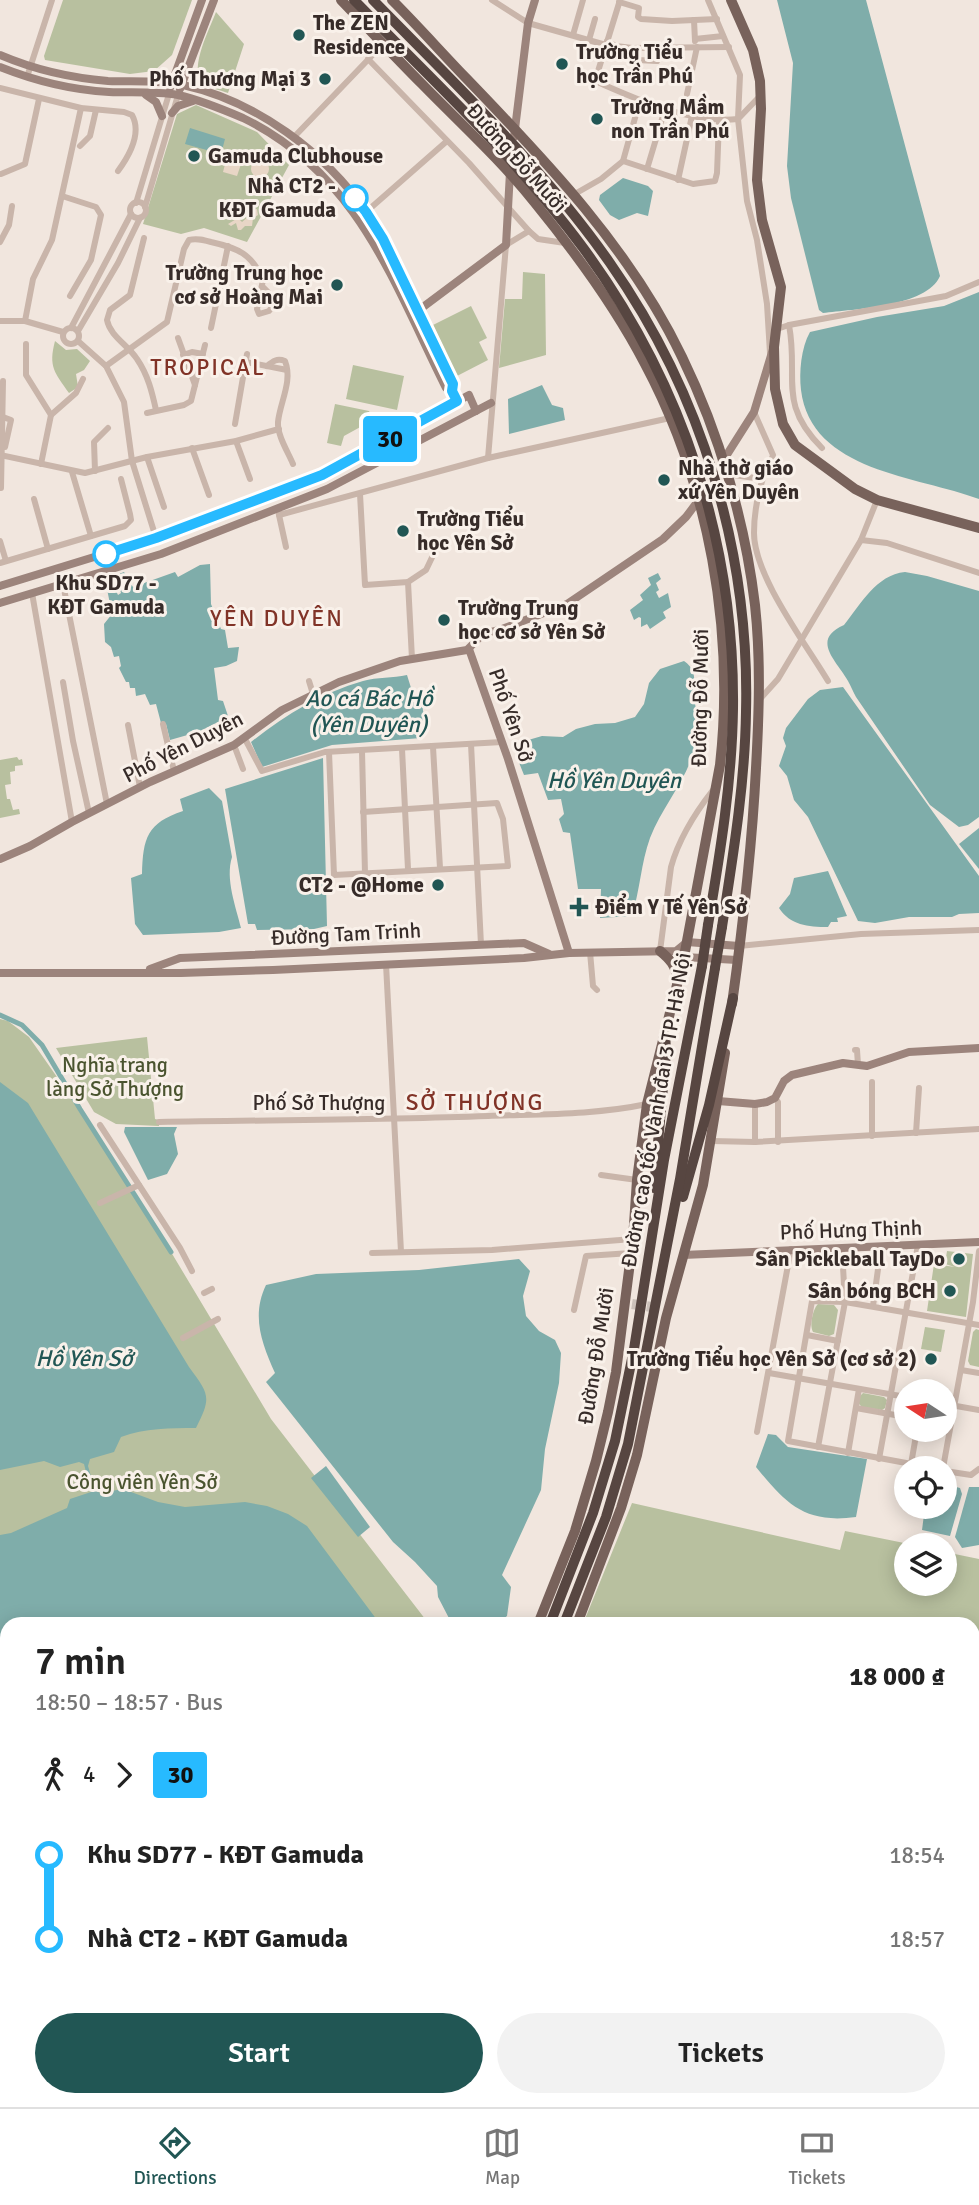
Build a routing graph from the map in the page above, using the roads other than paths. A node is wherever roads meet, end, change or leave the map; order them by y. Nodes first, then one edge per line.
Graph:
1 (52, 0) edge
2 (202, 0) edge
3 (214, 0) edge
4 (341, 0) edge
5 (354, 0) edge
6 (373, 0) edge
7 (392, 0) edge
8 (535, 0) edge
9 (583, 0) edge
10 (708, 0) edge
11 (731, 0) edge
12 (497, 1) edge
13 (620, 1) edge
14 (595, 19) dead end
15 (717, 19) junction
16 (694, 20) junction
17 (528, 23) junction
18 (573, 35) junction
19 (723, 36) junction
20 (589, 40) junction
21 (383, 43) junction
22 (606, 43) junction
23 (695, 44) junction
24 (729, 47) junction
25 (638, 48) junction
26 (0, 55) edge
27 (368, 60) junction
28 (657, 61) dead end
29 (179, 62) junction
30 (189, 65) junction
31 (0, 67) edge
32 (30, 67) junction
33 (27, 77) junction
34 (154, 82) junction
35 (177, 84) junction
36 (0, 88) edge
37 (201, 91) junction
38 (143, 93) junction
39 (687, 94) dead end
40 (761, 94) junction
41 (173, 95) junction
42 (39, 99) junction
43 (197, 100) junction
44 (640, 100) junction
45 (81, 108) junction
46 (665, 109) junction
47 (96, 110) junction
48 (172, 113) junction
49 (162, 116) junction
50 (692, 116) junction
51 (738, 119) junction
52 (719, 121) junction
53 (515, 132) junction
54 (291, 141) junction
55 (447, 141) junction
56 (80, 146) dead end
57 (623, 161) junction
58 (647, 169) junction
59 (118, 171) dead end
60 (510, 172) junction
61 (1, 174) edge
62 (678, 180) junction
63 (573, 195) junction
64 (62, 196) junction
65 (136, 203) junction
66 (12, 206) dead end
67 (145, 207) junction
68 (509, 208) junction
69 (366, 212) junction
70 (131, 214) junction
71 (140, 218) junction
72 (529, 231) junction
73 (144, 237) dead end
74 (0, 242) edge
75 (565, 243) junction
76 (506, 245) junction
77 (228, 246) junction
78 (381, 246) junction
79 (113, 252) junction
80 (121, 256) junction
81 (979, 282) edge
82 (262, 287) dead end
83 (70, 296) dead end
84 (415, 314) junction
85 (25, 320) junction
86 (0, 321) edge
87 (789, 324) junction
88 (211, 328) dead end
89 (74, 329) junction
90 (777, 329) junction
91 (63, 332) junction
92 (178, 338) dead end
93 (78, 341) junction
94 (26, 344) dead end
95 (205, 345) dead end
96 (129, 349) junction
97 (772, 351) junction
98 (203, 354) junction
99 (183, 355) junction
100 (106, 366) junction
101 (83, 379) dead end
102 (4, 381) dead end
103 (195, 387) junction
104 (457, 401) junction
105 (491, 403) junction
106 (156, 410) junction
107 (477, 411) junction
108 (754, 412) junction
109 (148, 413) dead end
110 (51, 415) junction
111 (670, 418) junction
112 (235, 424) dead end
113 (108, 428) dead end
114 (279, 429) junction
115 (236, 441) junction
116 (192, 448) junction
117 (821, 448) dead end
118 (1, 455) edge
119 (147, 457) junction
120 (488, 458) junction
121 (132, 461) junction
122 (41, 464) junction
123 (293, 464) dead end
124 (723, 467) junction
125 (95, 471) junction
126 (72, 472) junction
127 (755, 478) dead end
128 (121, 479) dead end
129 (250, 479) dead end
130 (1, 488) edge
131 (360, 494) junction
132 (209, 495) dead end
133 (701, 498) junction
134 (34, 499) dead end
135 (877, 500) junction
136 (164, 507) dead end
137 (279, 512) junction
138 (979, 528) edge
139 (91, 536) junction
140 (748, 536) junction
141 (156, 538) junction
142 (861, 540) junction
143 (0, 541) edge
144 (286, 547) dead end
145 (438, 547) dead end
146 (48, 549) junction
147 (161, 554) junction
148 (3, 562) edge
149 (979, 573) edge
150 (408, 582) junction
151 (62, 584) junction
152 (0, 586) edge
153 (32, 593) junction
154 (0, 603) edge
155 (802, 638) junction
156 (470, 649) junction
157 (411, 659) junction
158 (309, 681) dead end
159 (828, 681) dead end
160 (62, 682) dead end
161 (313, 694) junction
162 (760, 699) junction
163 (163, 724) dead end
164 (128, 725) dead end
165 (245, 739) junction
166 (502, 742) junction
167 (471, 744) junction
168 (234, 746) junction
169 (433, 747) junction
170 (402, 749) junction
171 (362, 751) junction
172 (329, 752) junction
173 (243, 769) dead end
174 (174, 771) junction
175 (716, 786) junction
176 (140, 787) junction
177 (107, 804) junction
178 (474, 805) junction
179 (437, 808) junction
180 (405, 810) junction
181 (363, 812) junction
182 (89, 813) junction
183 (72, 821) junction
184 (0, 859) edge
185 (477, 867) junction
186 (440, 868) junction
187 (408, 869) junction
188 (365, 873) junction
189 (979, 930) edge
190 (687, 942) junction
191 (481, 945) junction
192 (739, 946) junction
193 (660, 951) junction
194 (590, 952) junction
195 (569, 953) junction
196 (549, 954) junction
197 (680, 954) junction
198 (482, 959) junction
199 (737, 960) junction
200 (386, 964) junction
201 (144, 972) junction
202 (0, 973) edge
203 (677, 979) junction
204 (597, 990) dead end
205 (733, 998) junction
206 (665, 1030) junction
207 (979, 1048) edge
208 (855, 1050) dead end
209 (858, 1065) junction
210 (872, 1082) dead end
211 (919, 1088) dead end
212 (775, 1098) junction
213 (718, 1101) junction
214 (647, 1104) junction
215 (755, 1104) junction
216 (394, 1120) junction
217 (159, 1122) dead end
218 (100, 1125) dead end
219 (979, 1129) edge
220 (916, 1133) junction
221 (872, 1136) junction
222 (712, 1141) junction
223 (755, 1142) junction
224 (778, 1142) junction
225 (601, 1175) dead end
226 (633, 1178) junction
227 (136, 1186) junction
228 (100, 1203) dead end
229 (633, 1239) junction
230 (979, 1242) edge
231 (918, 1245) junction
232 (881, 1247) junction
233 (651, 1249) junction
234 (791, 1249) junction
235 (842, 1249) junction
236 (979, 1251) edge
237 (401, 1252) junction
238 (372, 1253) dead end
239 (631, 1253) junction
240 (683, 1255) junction
241 (663, 1263) junction
242 (192, 1271) dead end
243 (978, 1274) edge
244 (212, 1289) dead end
245 (204, 1293) dead end
246 (845, 1302) junction
247 (873, 1306) junction
248 (574, 1310) dead end
249 (907, 1312) junction
250 (218, 1320) dead end
251 (970, 1323) junction
252 (979, 1325) edge
253 (807, 1335) junction
254 (183, 1338) dead end
255 (838, 1341) junction
256 (961, 1370) junction
257 (769, 1373) junction
258 (979, 1373) edge
259 (799, 1378) junction
260 (830, 1384) junction
261 (859, 1389) junction
262 (957, 1391) edge
263 (891, 1395) junction
264 (894, 1396) edge
265 (957, 1406) edge
266 (856, 1408) junction
267 (979, 1410) edge
268 (888, 1414) junction
269 (894, 1415) edge
270 (757, 1432) dead end
271 (818, 1447) junction
272 (848, 1453) junction
273 (879, 1458) junction
274 (894, 1461) edge
275 (979, 1469) edge
276 (957, 1472) edge
277 (541, 1617) edge
278 (553, 1617) edge
279 (567, 1617) edge
280 (580, 1617) edge

1 - 32 street
2 - 29 street
3 - 30 street
4 - 21 main road, Đường Đỗ Mười
5 - 233 highway, Đường cao tốc Vành đai 3 TP. Hà Nội, bridge
6 - 241 highway, Đường cao tốc Vành đai 3 TP. Hà Nội, bridge
7 - 53 main road, Đường Đỗ Mười
8 - 17 street
9 - 18 street
10 - 15 street
11 - 40 main road
12 - 17 street
13 - 16 street
13 - 22 street
14 - 20 street
15 - 16 street
15 - 19 street
16 - 23 street
17 - 18 street
17 - 53 street
18 - 20 street
19 - 23 street
19 - 24 street
20 - 22 street
21 - 27 street
21 - 60 main road, Đường Đỗ Mười
22 - 25 street
22 - 44 street
23 - 24 street
23 - 25 street
23 - 39 street
24 - 51 street
25 - 28 street
26 - 32 street
27 - 54 street
27 - 55 street
29 - 34 street
29 - 35 street
30 - 35 street
30 - 37 street
31 - 33 street
32 - 33 street
32 - 34 street
33 - 38 street
34 - 35 street
35 - 37 street
35 - 41 street
36 - 42 street
37 - 54 street
38 - 41 street
38 - 49 street
40 - 51 street
40 - 90 main road
41 - 43 street
41 - 48 street
41 - 49 street
42 - 45 street
42 - 61 street
43 - 48 street
43 - 54 street
44 - 46 street
44 - 57 street
45 - 47 street
45 - 64 street
46 - 50 street
46 - 58 street
47 - 56 street
47 - 59 street
48 - 67 street
49 - 65 street
50 - 52 street
50 - 62 street
51 - 52 street
51 - 97 street
52 - 62 street
53 - 63 main road, Đường Đỗ Mười
54 - 69 street
54 - 78 street
55 - 68 street
55 - 69 street
57 - 58 street
57 - 63 street
58 - 62 street
60 - 68 street
60 - 75 main road, Đường Đỗ Mười
63 - 124 main road, Đường Đỗ Mười
64 - 83 street
64 - 85 street
65 - 67 street
65 - 70 street
66 - 74 street
67 - 71 street
68 - 72 street
68 - 76 street
69 - 78 street
70 - 71 street
70 - 79 street
71 - 80 street
72 - 75 street
72 - 76 street
73 - 96 street
75 - 111 main road, Đường Đỗ Mười
76 - 84 street
76 - 105 street
77 - 82 street
77 - 88 street
77 - 96 street
78 - 84 street
79 - 80 street
79 - 89 street
80 - 89 street
81 - 87 street
84 - 104 street
85 - 86 street
85 - 91 street
87 - 90 street
87 - 117 street
89 - 91 street
89 - 93 street
90 - 97 main road
91 - 93 street
92 - 99 street
93 - 100 street
94 - 110 street
95 - 98 street
96 - 100 street
96 - 106 street
97 - 108 street
97 - 135 main road
98 - 99 street
98 - 103 street
99 - 103 street
100 - 121 street
101 - 110 street
102 - 118 street
103 - 106 street
104 - 107 street
104 - 141 street
105 - 107 street
105 - 120 street
106 - 109 street
107 - 137 street
108 - 124 street
108 - 140 street
110 - 122 street
111 - 120 street
111 - 133 main road, Đường Đỗ Mười
112 - 114 street
113 - 125 street
114 - 115 street
114 - 123 street
115 - 116 street
115 - 129 street
116 - 119 street
116 - 132 street
118 - 122 street
118 - 130 street
119 - 121 street
119 - 136 street
120 - 131 street
121 - 125 street
121 - 141 street
122 - 126 street
124 - 127 street
124 - 140 main road, Đường Đỗ Mười
125 - 126 street
126 - 139 street
128 - 139 street
131 - 137 street
131 - 150 street
133 - 156 street, Phố Yên Duyên
133 - 175 main road, Đường Đỗ Mười
134 - 146 street
135 - 138 main road
135 - 142 street
137 - 144 street
137 - 147 street
139 - 146 street
140 - 155 street
140 - 162 main road, Đường Đỗ Mười
141 - 147 street
141 - 152 street
142 - 149 street
142 - 155 street
143 - 148 street
145 - 150 street
146 - 148 street
147 - 151 street
150 - 157 street
151 - 153 street
151 - 177 street
153 - 154 street
153 - 183 street
155 - 159 street
155 - 162 street
156 - 157 street, Phố Yên Duyên
156 - 166 street, Phố Yên Sở
157 - 161 street, Phố Yên Duyên
158 - 161 street
160 - 182 street
161 - 165 street, Phố Yên Duyên
162 - 192 main road, Đường Đỗ Mười
163 - 174 street
164 - 176 street
165 - 168 street, Phố Yên Duyên
165 - 172 street
166 - 167 street
166 - 195 street, Phố Yên Sở
167 - 169 street
167 - 178 street
168 - 173 street
168 - 174 street, Phố Yên Duyên
169 - 170 street
169 - 179 street
170 - 171 street
170 - 180 street
171 - 172 street
171 - 181 street
172 - 188 street
174 - 176 street, Phố Yên Duyên
175 - 190 main road, Đường Đỗ Mười
175 - 193 street
176 - 177 street, Phố Yên Duyên
177 - 182 street, Phố Yên Duyên
178 - 179 street
178 - 185 street
178 - 185 street
179 - 180 street
179 - 186 street
180 - 181 street
180 - 187 street
181 - 188 street
182 - 183 street, Phố Yên Duyên
183 - 184 street, Phố Yên Duyên
185 - 186 street
185 - 191 street
186 - 187 street
187 - 188 street
189 - 192 street
190 - 192 street
190 - 197 main road, Đường Đỗ Mười
191 - 196 street, Đường Tam Trinh
191 - 198 street
191 - 201 street, Đường Tam Trinh
192 - 199 main road, Đường Đỗ Mười
193 - 194 street, Đường Tam Trinh
193 - 197 street, Đường Tam Trinh
193 - 203 main road
194 - 195 street, Đường Tam Trinh
194 - 204 street
195 - 196 street, Đường Tam Trinh
196 - 198 street, Đường Tam Trinh
197 - 199 street, Đường Tam Trinh
197 - 203 main road, Đường Đỗ Mười
198 - 200 street, Đường Tam Trinh
199 - 205 main road, Đường Đỗ Mười
200 - 201 street, Đường Tam Trinh
200 - 216 street
201 - 202 street, Đường Tam Trinh
203 - 206 main road, Đường Đỗ Mười
205 - 213 main road, Đường Đỗ Mười
205 - 241 highway
206 - 214 main road, Đường Đỗ Mười
206 - 233 highway
207 - 209 street
208 - 209 street
209 - 212 street
210 - 221 street
211 - 220 street
212 - 215 street
212 - 224 street
213 - 215 street
213 - 222 main road, Đường Đỗ Mười
214 - 216 street, Phố Sở Thượng
214 - 226 main road, Đường Đỗ Mười
215 - 223 street
216 - 217 street, Phố Sở Thượng
216 - 237 street
218 - 227 street
219 - 220 street
220 - 221 street
221 - 224 street
222 - 223 street
222 - 240 main road, Đường Đỗ Mười
223 - 224 street
225 - 226 street
226 - 229 main road, Đường Đỗ Mười
227 - 228 street
227 - 242 street
229 - 237 street
229 - 239 main road, Đường Đỗ Mười
230 - 231 street, Phố Hưng Thịnh
231 - 232 street, Phố Hưng Thịnh
231 - 249 street
232 - 235 street, Phố Hưng Thịnh
232 - 247 street
233 - 278 highway, Đường cao tốc Vành đai 3 TP. Hà Nội
234 - 235 street, Phố Hưng Thịnh
234 - 240 street, Phố Hưng Thịnh
234 - 257 street
235 - 246 street
236 - 243 street
237 - 238 street
239 - 248 street
239 - 277 main road, Đường Đỗ Mười
240 - 280 main road, Đường Đỗ Mười
241 - 279 highway, Đường cao tốc Vành đai 3 TP. Hà Nội
243 - 251 street
244 - 245 street
246 - 247 street
246 - 253 street
246 - 255 street
247 - 249 street
249 - 251 street
249 - 263 street
250 - 254 street
251 - 252 street
251 - 256 street
253 - 255 street
253 - 259 street
255 - 260 street
256 - 258 street
256 - 262 street
257 - 259 street
257 - 270 street
259 - 260 street
259 - 271 street
260 - 261 street
260 - 271 street
261 - 263 street
261 - 266 street
263 - 264 street
263 - 268 street
265 - 267 street
266 - 268 street
266 - 272 street
268 - 269 street
268 - 273 street
271 - 272 street
272 - 273 street
273 - 274 street
275 - 276 street

